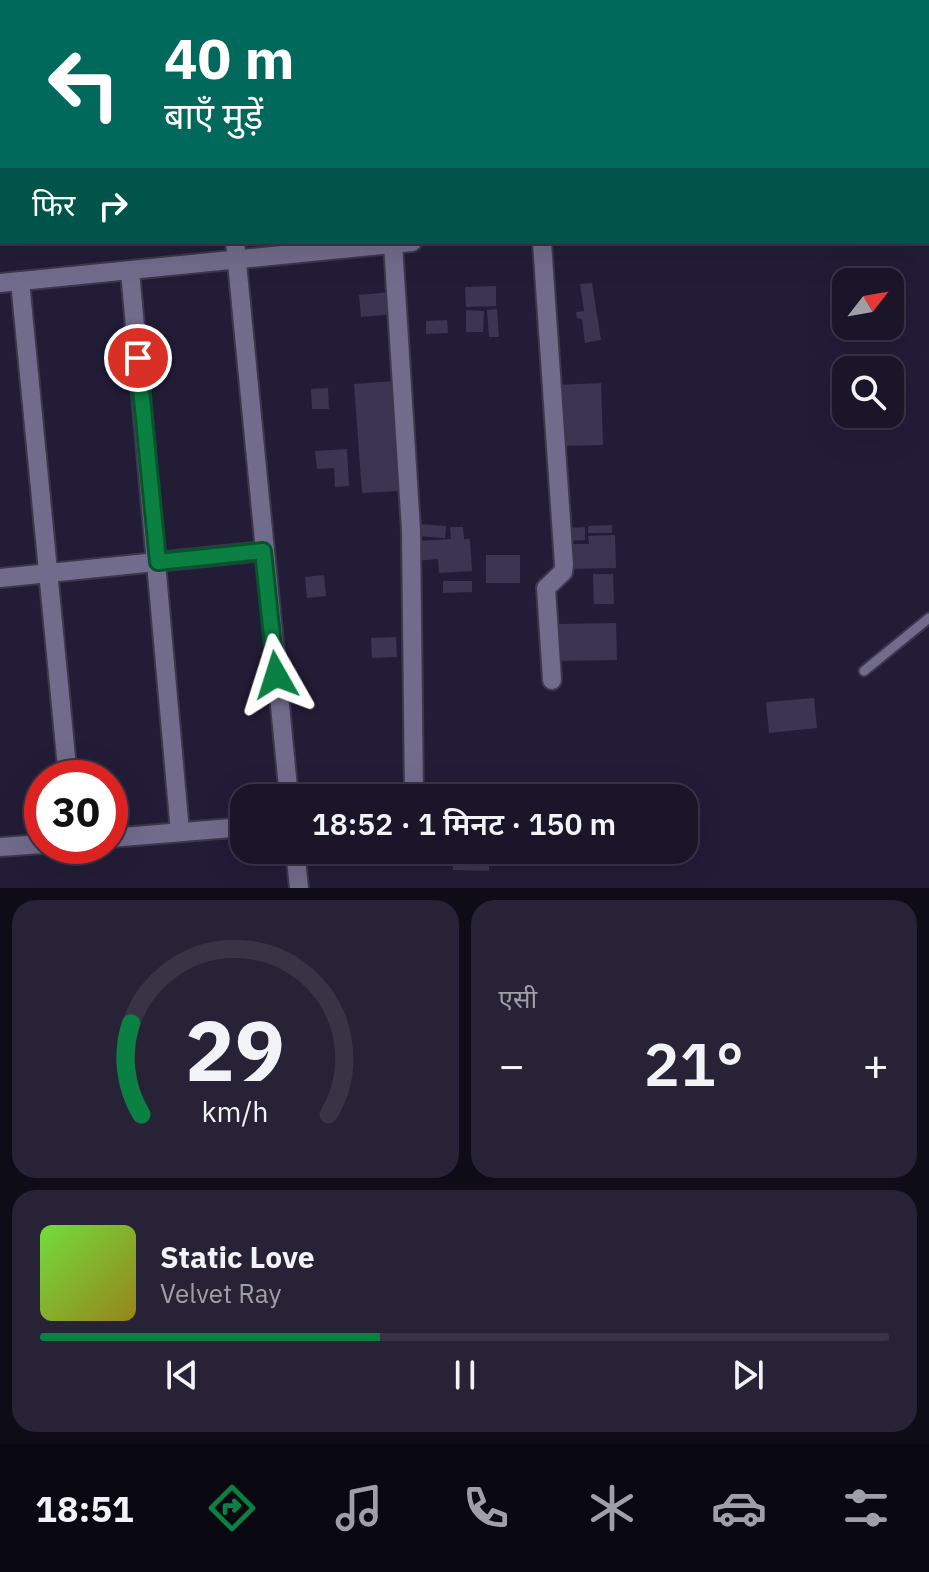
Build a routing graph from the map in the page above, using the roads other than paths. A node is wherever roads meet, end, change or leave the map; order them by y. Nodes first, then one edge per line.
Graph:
1 (381, 244) edge
2 (402, 244) edge
3 (542, 244) edge
4 (236, 251) edge
5 (130, 271) junction
6 (20, 281) junction
7 (0, 283) edge
8 (263, 551) junction
9 (158, 562) junction
10 (48, 573) junction
11 (0, 578) edge
12 (929, 618) edge
13 (864, 671) dead end
14 (552, 680) dead end
15 (66, 760) edge
16 (288, 784) edge
17 (414, 784) edge
18 (230, 828) edge
19 (180, 832) junction
20 (128, 836) edge
21 (24, 845) edge
22 (0, 847) edge
23 (296, 864) edge
24 (299, 888) edge

1 - 4 street
2 - 17 street
3 - 14 street
4 - 5 street
4 - 8 street
5 - 6 street
5 - 9 street
6 - 7 street
6 - 10 street
8 - 9 street
8 - 16 street
9 - 10 street
9 - 19 street
10 - 11 street
10 - 15 street
12 - 13 lane
18 - 19 street
19 - 20 street
21 - 22 street
23 - 24 street

